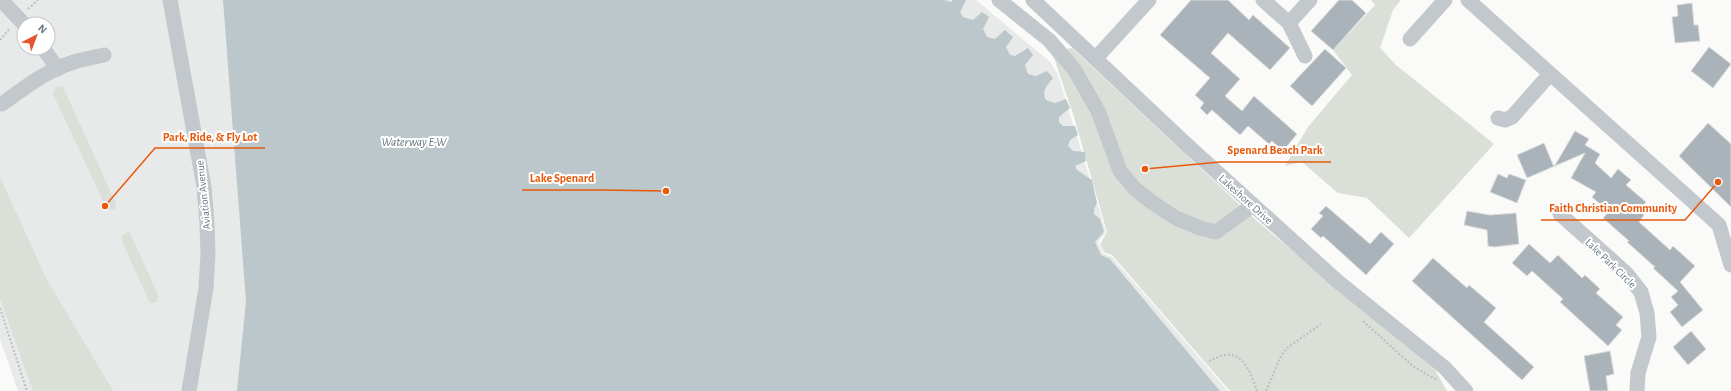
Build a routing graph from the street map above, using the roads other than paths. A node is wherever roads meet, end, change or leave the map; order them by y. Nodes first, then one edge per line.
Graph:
1 (170, 0) edge
2 (999, 0) edge
3 (1033, 0) edge
4 (1149, 0) edge
5 (1263, 0) edge
6 (1310, 0) edge
7 (1446, 0) edge
8 (1468, 0) edge
9 (2, 1) edge
10 (16, 16) edge
11 (1289, 22) junction
12 (1410, 39) dead end
13 (104, 55) dead end
14 (49, 56) edge
15 (1305, 56) dead end
16 (1096, 58) junction
17 (58, 69) junction
18 (1550, 74) junction
19 (2, 104) dead end
20 (1498, 118) dead end
21 (1253, 205) junction
22 (1560, 214) dead end
23 (1731, 265) edge
24 (189, 391) edge
25 (1466, 391) edge
26 (1637, 391) edge

1 - 24 street, Aviation Avenue
2 - 21 street
3 - 16 street, Lakeshore Drive
4 - 16 street
5 - 11 street
6 - 11 street
7 - 12 street
8 - 18 street
9 - 10 street
11 - 15 street
13 - 17 street
14 - 17 street
16 - 21 street, Lakeshore Drive
17 - 19 street
18 - 20 street
18 - 23 street
21 - 25 street, Lakeshore Drive
22 - 26 street, Lake Park Circle

